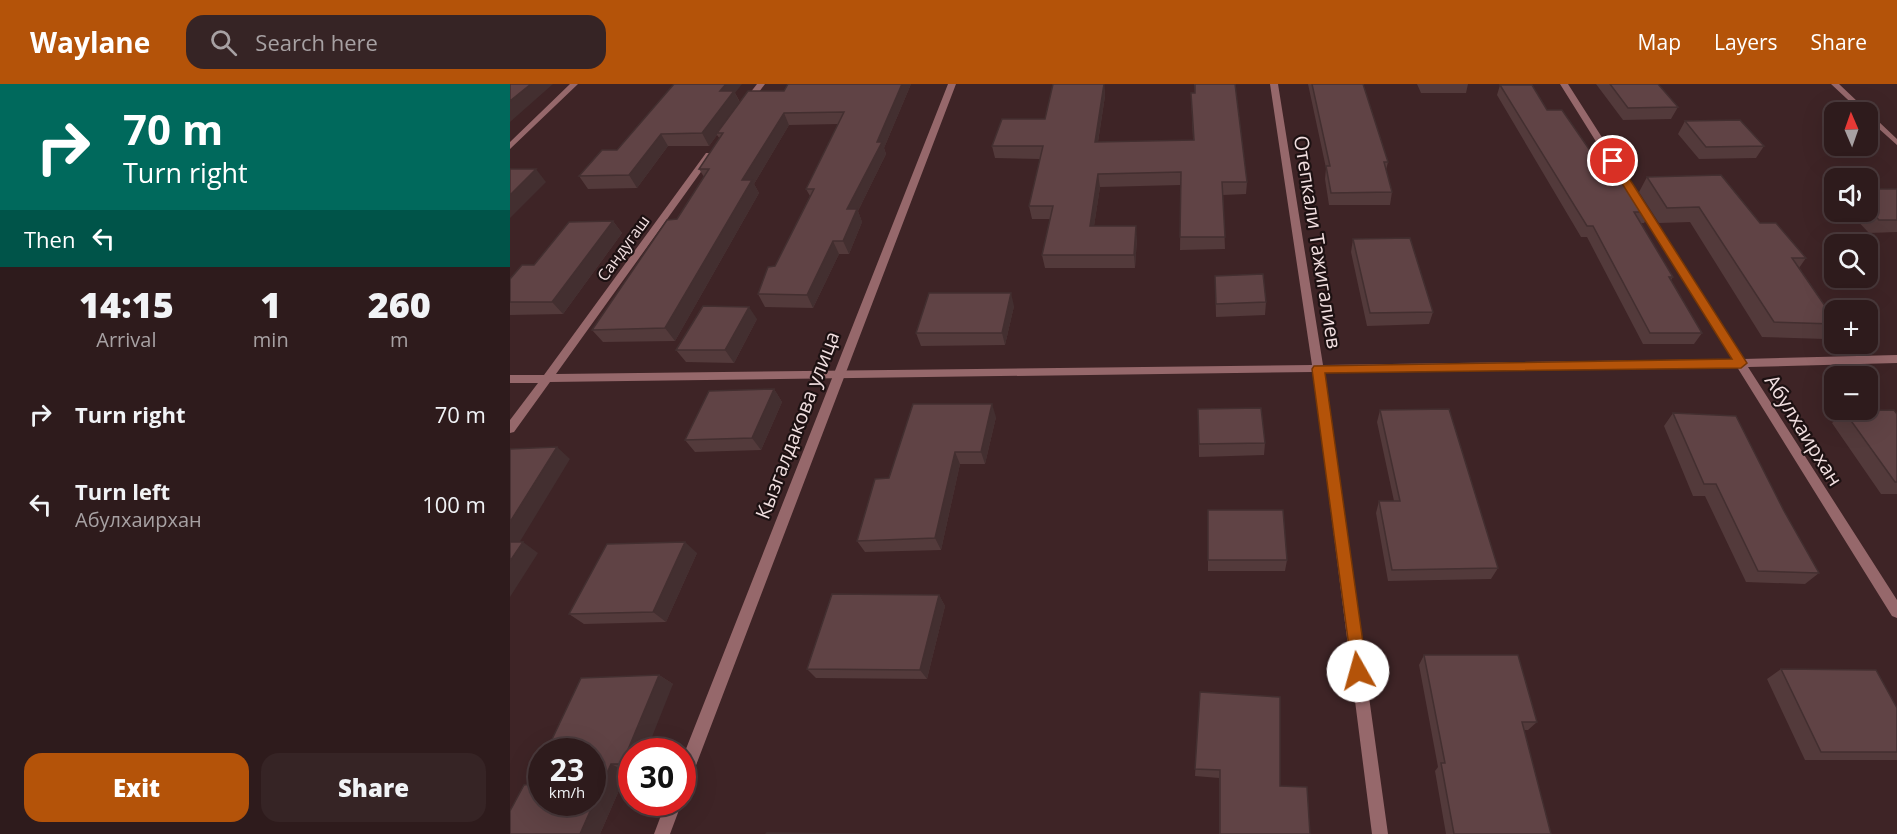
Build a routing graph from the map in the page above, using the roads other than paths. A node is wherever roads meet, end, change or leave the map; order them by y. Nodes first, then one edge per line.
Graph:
1 (574, 84) edge
2 (760, 84) edge
3 (952, 84) edge
4 (1274, 84) edge
5 (1564, 84) edge
6 (1835, 84) edge
7 (1854, 102) edge
8 (740, 112) edge
9 (1878, 125) edge
10 (1897, 143) edge
11 (510, 147) edge
12 (712, 150) edge
13 (1897, 358) edge
14 (1741, 363) junction
15 (1318, 369) junction
16 (838, 376) junction
17 (547, 378) junction
18 (510, 379) edge
19 (510, 429) edge
20 (1897, 612) edge
21 (696, 745) edge
22 (669, 816) edge
23 (662, 834) edge
24 (1380, 834) edge

1 - 11 street
2 - 8 street
3 - 16 street, Кызгалдакова улица
4 - 15 street, Отепкали Тажигалиев
5 - 14 street, Абулхаирхан
6 - 7 street
9 - 10 street
12 - 17 street, Сандугаш
13 - 14 street
14 - 15 street
14 - 20 street, Абулхаирхан
15 - 16 street
15 - 24 street, Отепкали Тажигалиев
16 - 17 street
16 - 21 street, Кызгалдакова улица
17 - 18 street
17 - 19 street, Сандугаш
22 - 23 street

